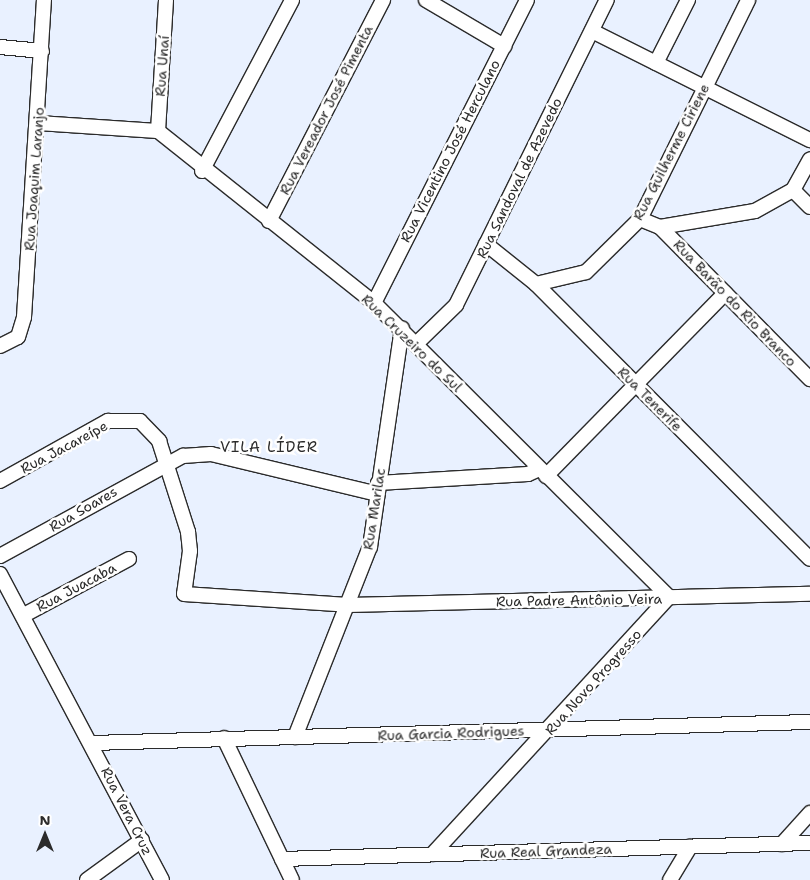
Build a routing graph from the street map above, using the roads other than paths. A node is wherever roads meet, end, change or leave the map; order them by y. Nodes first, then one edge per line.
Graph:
1 (44, 0) edge
2 (166, 0) edge
3 (292, 0) edge
4 (383, 0) edge
5 (426, 0) edge
6 (526, 0) edge
7 (607, 0) edge
8 (688, 0) edge
9 (748, 0) edge
10 (592, 31) junction
11 (504, 46) junction
12 (0, 47) edge
13 (42, 50) junction
14 (656, 63) junction
15 (704, 87) junction
16 (38, 123) junction
17 (158, 131) junction
18 (810, 140) edge
19 (810, 159) edge
20 (202, 171) junction
21 (793, 190) junction
22 (810, 207) edge
23 (640, 219) junction
24 (269, 221) junction
25 (660, 227) junction
26 (486, 244) junction
27 (536, 284) junction
28 (726, 293) junction
29 (374, 302) junction
30 (402, 328) junction
31 (416, 344) junction
32 (0, 346) edge
33 (810, 379) edge
34 (638, 386) junction
35 (166, 462) junction
36 (543, 472) junction
37 (0, 481) edge
38 (377, 489) junction
39 (0, 556) edge
40 (810, 559) edge
41 (129, 560) dead end
42 (0, 574) edge
43 (810, 594) edge
44 (669, 597) junction
45 (348, 605) junction
46 (24, 615) junction
47 (810, 722) edge
48 (550, 730) junction
49 (295, 737) junction
50 (224, 738) junction
51 (92, 743) junction
52 (810, 813) edge
53 (142, 840) junction
54 (810, 843) edge
55 (782, 844) junction
56 (690, 847) junction
57 (433, 854) junction
58 (282, 859) junction
59 (87, 880) edge
60 (162, 880) edge
61 (292, 880) edge
62 (670, 880) edge

1 - 13 street, Rua Joaquim Laranjo
2 - 17 street, Rua Unaí
3 - 20 street
4 - 24 street, Rua Vereador José Pimenta
5 - 11 street
6 - 11 street, Rua Vicentino José Herculano
7 - 10 street, Rua Sandoval de Azevedo
8 - 14 street
9 - 15 street, Rua Guilherme Ciriene
10 - 14 street
10 - 26 street, Rua Sandoval de Azevedo
11 - 29 street, Rua Vicentino José Herculano
12 - 13 street
13 - 16 street, Rua Joaquim Laranjo
14 - 15 street
15 - 18 street
15 - 23 street, Rua Guilherme Ciriene
16 - 17 street
16 - 32 street, Rua Joaquim Laranjo
17 - 20 street, Rua Cruzeiro do Sul
19 - 21 street
20 - 24 street, Rua Cruzeiro do Sul
21 - 22 street
21 - 25 street
23 - 25 street
23 - 27 street, Rua Guilherme Ciriene
24 - 29 street, Rua Cruzeiro do Sul
25 - 28 street, Rua Barão do Rio Branco
26 - 27 street, Rua Tenerife
26 - 31 street, Rua Sandoval de Azevedo
27 - 34 street, Rua Tenerife
28 - 33 street, Rua Barão do Rio Branco
28 - 34 street
29 - 30 street, Rua Cruzeiro do Sul
30 - 31 street, Rua Cruzeiro do Sul
30 - 38 street, Rua Marilac
31 - 36 street, Rua Cruzeiro do Sul
34 - 36 street
34 - 40 street, Rua Tenerife
35 - 37 street, Rua Jacareípe
35 - 38 street, Rua Soares
35 - 39 street, Rua Soares
35 - 45 street, Rua Jacareípe
36 - 38 street, Rua Soares
36 - 44 street, Rua Cruzeiro do Sul
38 - 45 street, Rua Marilac
41 - 46 street, Rua Juacaba
42 - 46 street, Rua Vera Cruz
43 - 44 street, Rua Padre Antônio Veira
44 - 45 street, Rua Padre Antônio Veira
44 - 48 street, Rua Novo Progresso
45 - 49 street, Rua Marilac
46 - 51 street, Rua Vera Cruz
47 - 48 street, Rua Garcia Rodrigues
48 - 49 street, Rua Garcia Rodrigues
48 - 57 street, Rua Novo Progresso
49 - 50 street, Rua Garcia Rodrigues
50 - 51 street, Rua Garcia Rodrigues
50 - 58 street
51 - 53 street, Rua Vera Cruz
52 - 55 street
53 - 59 street
53 - 60 street, Rua Vera Cruz
54 - 55 street, Rua Real Grandeza
55 - 56 street, Rua Real Grandeza
56 - 57 street, Rua Real Grandeza
56 - 62 street
57 - 58 street, Rua Real Grandeza
58 - 61 street

